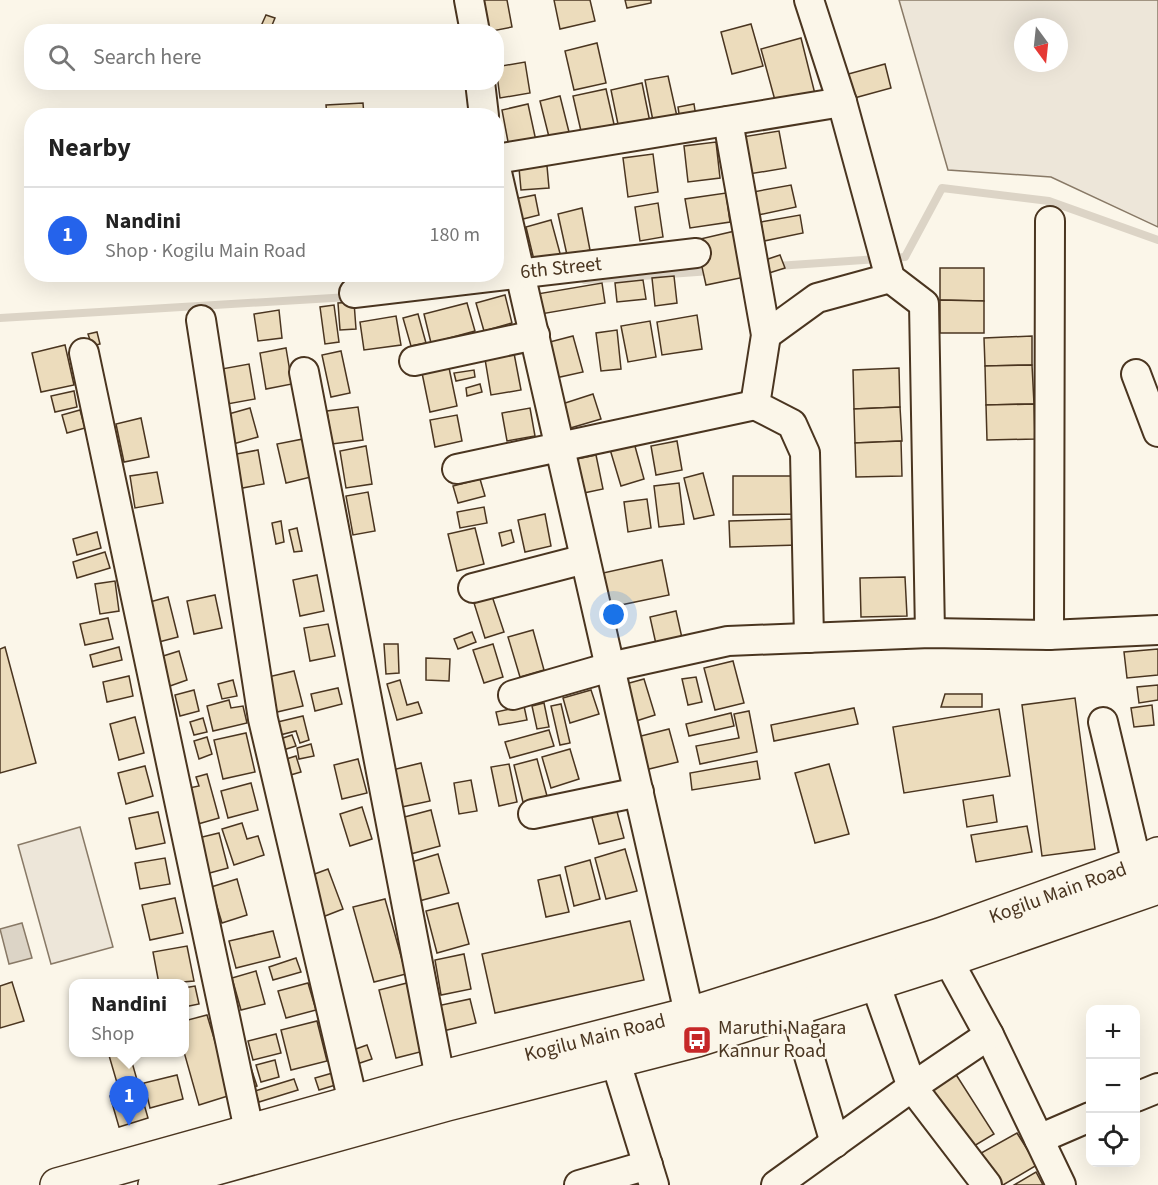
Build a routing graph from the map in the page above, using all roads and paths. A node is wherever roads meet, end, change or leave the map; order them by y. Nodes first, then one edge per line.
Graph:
1 (469, 0) edge
2 (809, 0) edge
3 (474, 24) edge
4 (481, 90) edge
5 (842, 102) junction
6 (483, 108) edge
7 (728, 121) junction
8 (504, 158) edge
9 (504, 203) edge
10 (1050, 221) dead end
11 (696, 253) dead end
12 (520, 273) junction
13 (504, 275) edge
14 (890, 278) junction
15 (441, 282) edge
16 (354, 292) dead end
17 (201, 320) dead end
18 (535, 335) junction
19 (766, 335) junction
20 (84, 353) dead end
21 (414, 361) dead end
22 (304, 372) dead end
23 (1136, 374) dead end
24 (755, 405) junction
25 (1158, 432) edge
26 (560, 446) junction
27 (457, 469) dead end
28 (585, 559) junction
29 (473, 588) dead end
30 (1158, 630) edge
31 (930, 633) junction
32 (1049, 635) junction
33 (808, 638) junction
34 (610, 667) junction
35 (513, 695) dead end
36 (1103, 722) dead end
37 (639, 792) junction
38 (533, 814) dead end
39 (1151, 868) edge
40 (948, 960) junction
41 (875, 983) junction
42 (795, 1009) junction
43 (692, 1028) junction
44 (989, 1035) junction
45 (611, 1048) junction
46 (440, 1078) junction
47 (912, 1087) junction
48 (1158, 1088) edge
49 (1140, 1095) edge
50 (353, 1102) junction
51 (1086, 1119) edge
52 (249, 1130) junction
53 (1039, 1139) junction
54 (835, 1143) junction
55 (651, 1175) edge
56 (77, 1182) edge
57 (155, 1185) edge
58 (579, 1185) edge
59 (776, 1185) edge
60 (987, 1185) edge
61 (1061, 1185) edge

1 - 3 street
2 - 5 street
4 - 6 street
5 - 7 street
5 - 14 street
7 - 8 street
7 - 19 street
9 - 12 street
10 - 32 street
11 - 12 street, 6th Street
12 - 13 street, 6th Street
12 - 18 street
14 - 19 street
14 - 31 street
15 - 16 street, 6th Street
17 - 50 street
18 - 21 street
18 - 26 street
19 - 24 street
20 - 52 street
22 - 46 street
23 - 25 street
24 - 26 street
24 - 33 street
26 - 27 street
26 - 28 street
28 - 29 street
28 - 34 street
30 - 32 street
31 - 32 street
31 - 33 street
33 - 34 street
34 - 35 street
34 - 37 street
36 - 39 street
37 - 38 street
37 - 43 street
39 - 40 main road, Kogilu Main Road
39 - 43 main road, Kogilu Main Road
40 - 41 main road, Kogilu Main Road
40 - 44 street
41 - 42 main road, Kogilu Main Road
41 - 47 street
42 - 43 main road, Kogilu Main Road
42 - 54 street
43 - 45 main road, Kogilu Main Road
44 - 47 street
44 - 53 street
45 - 46 main road, Kogilu Main Road
45 - 55 street
45 - 57 main road, Kogilu Main Road
46 - 50 main road, Kogilu Main Road
47 - 54 street
47 - 60 street
48 - 49 street
50 - 52 main road, Kogilu Main Road
51 - 53 street
52 - 56 main road, Kogilu Main Road
53 - 61 street
54 - 59 street
55 - 58 street

